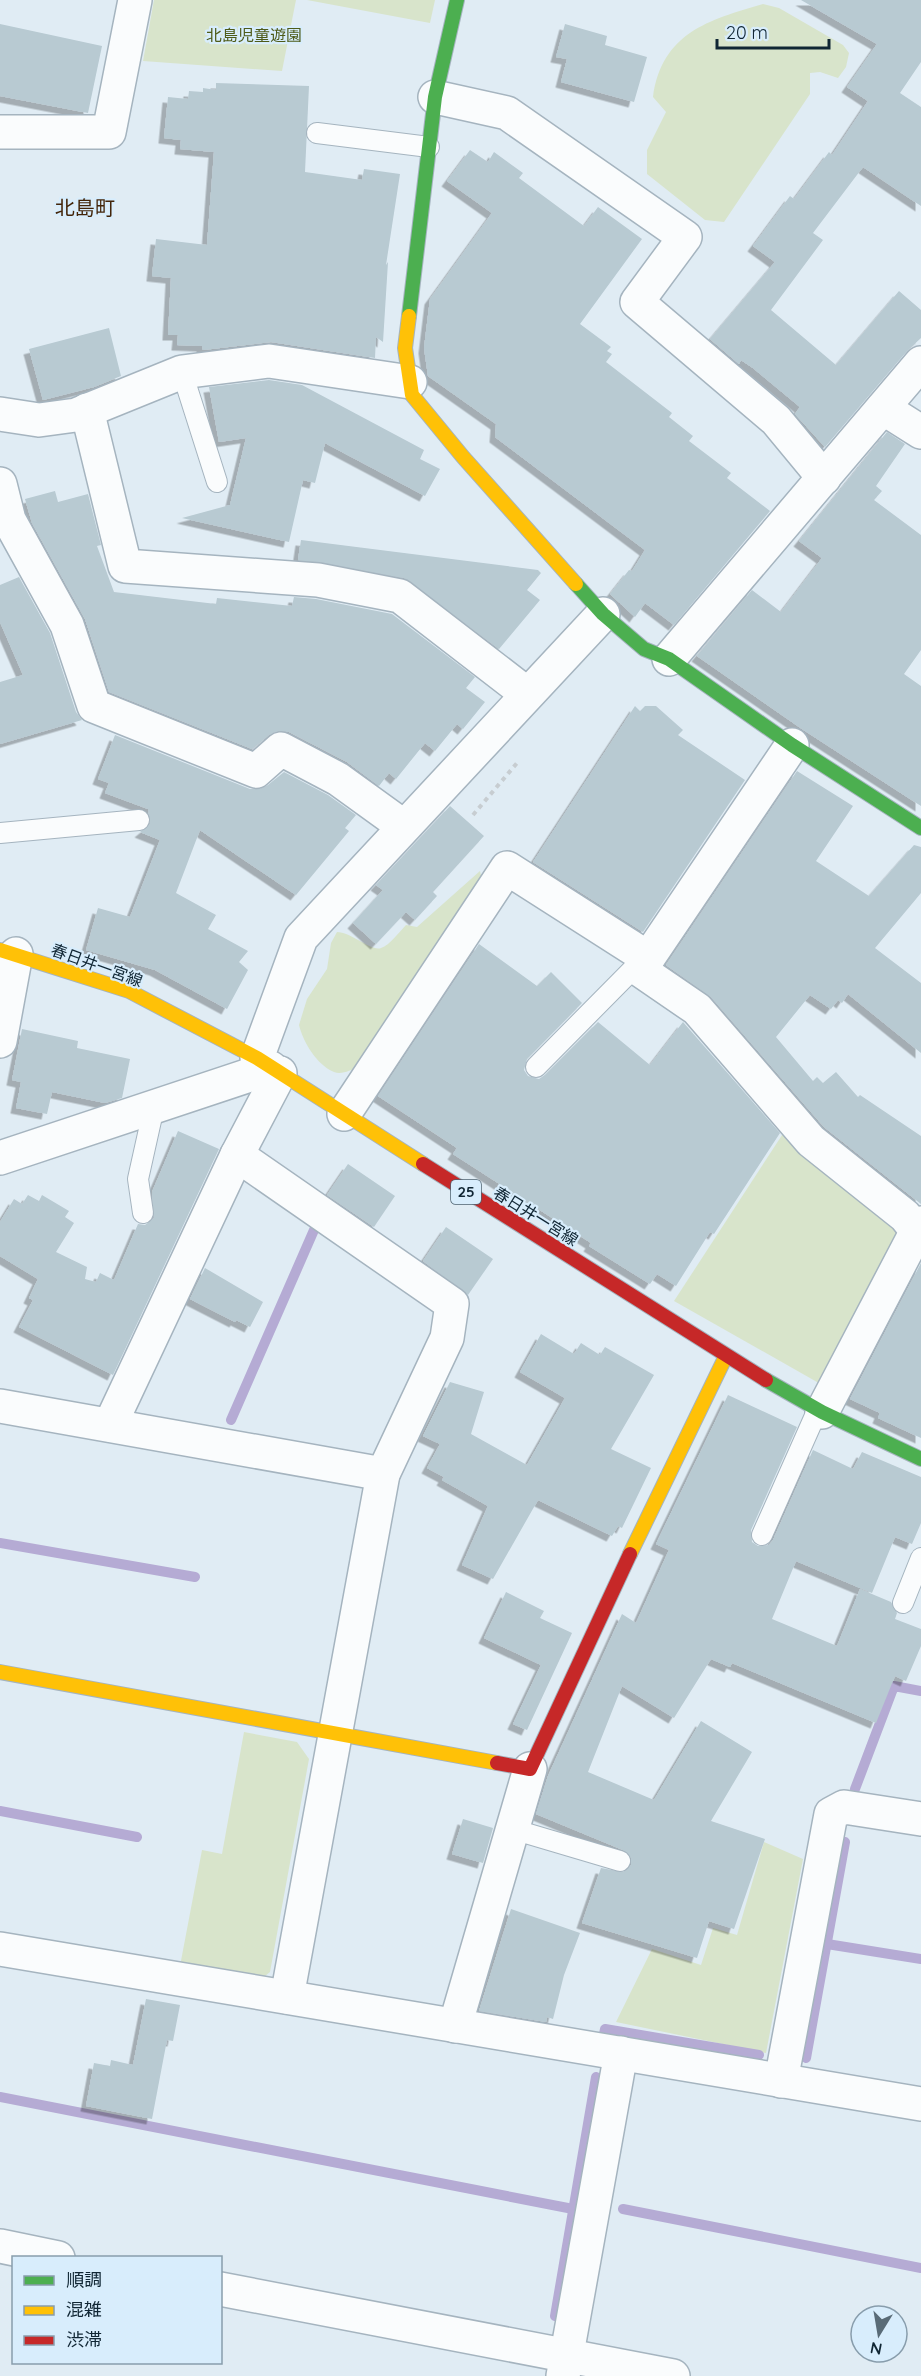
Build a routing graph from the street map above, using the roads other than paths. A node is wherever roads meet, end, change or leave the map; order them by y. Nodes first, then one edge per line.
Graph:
1 (135, 0) edge
2 (457, 0) edge
3 (435, 97) junction
4 (0, 132) edge
5 (317, 133) dead end
6 (429, 147) junction
7 (921, 363) edge
8 (182, 372) junction
9 (410, 382) junction
10 (883, 408) junction
11 (87, 410) junction
12 (0, 414) edge
13 (921, 432) edge
14 (824, 478) junction
15 (218, 482) dead end
16 (0, 484) edge
17 (603, 614) junction
18 (669, 659) junction
19 (527, 694) junction
20 (792, 745) junction
21 (139, 820) dead end
22 (403, 826) junction
23 (921, 828) edge
24 (0, 833) edge
25 (8, 952) edge
26 (644, 964) junction
27 (0, 1041) edge
28 (269, 1066) junction
29 (536, 1067) dead end
30 (154, 1107) junction
31 (344, 1114) junction
32 (237, 1155) junction
33 (0, 1158) edge
34 (143, 1213) dead end
35 (920, 1229) edge
36 (726, 1356) junction
37 (0, 1406) edge
38 (820, 1410) junction
39 (110, 1425) junction
40 (921, 1459) edge
41 (383, 1474) junction
42 (762, 1535) dead end
43 (921, 1558) edge
44 (903, 1603) dead end
45 (0, 1672) edge
46 (335, 1734) junction
47 (530, 1769) junction
48 (921, 1819) edge
49 (512, 1830) junction
50 (620, 1861) dead end
51 (0, 1949) edge
52 (287, 1997) junction
53 (455, 2026) junction
54 (621, 2053) junction
55 (781, 2081) junction
56 (921, 2104) edge
57 (0, 2246) edge
58 (48, 2256) edge
59 (222, 2289) edge
60 (564, 2365) edge
61 (673, 2376) edge

1 - 4 street
2 - 3 street
3 - 6 street
3 - 14 street
5 - 6 lane
6 - 9 street
7 - 10 street
8 - 9 street
8 - 11 street
8 - 15 lane
9 - 17 street
10 - 13 street
10 - 14 street
11 - 12 street
11 - 19 street
14 - 18 street
16 - 22 street
17 - 18 street
17 - 19 street
18 - 20 street
19 - 22 street
20 - 23 street
20 - 26 street
21 - 24 lane
22 - 28 street
25 - 27 street
25 - 28 street, 春日井一宮線 / 25
26 - 29 lane
26 - 31 street
26 - 35 street
28 - 30 street
28 - 31 street, 春日井一宮線 / 25
28 - 32 street
30 - 33 street
30 - 34 lane
31 - 36 street, 春日井一宮線 / 25
32 - 39 street
32 - 41 street
35 - 38 street
36 - 38 street, 春日井一宮線 / 25
36 - 47 street
37 - 39 street
38 - 40 street, 春日井一宮線 / 25
38 - 42 lane
39 - 41 street
41 - 46 street
43 - 44 lane
45 - 46 street
46 - 47 street
46 - 52 street
47 - 49 street
48 - 55 street
49 - 50 lane
49 - 53 street
51 - 52 street
52 - 53 street
53 - 54 street
54 - 55 street
54 - 60 street
55 - 56 street
57 - 58 street
59 - 60 street
60 - 61 street

